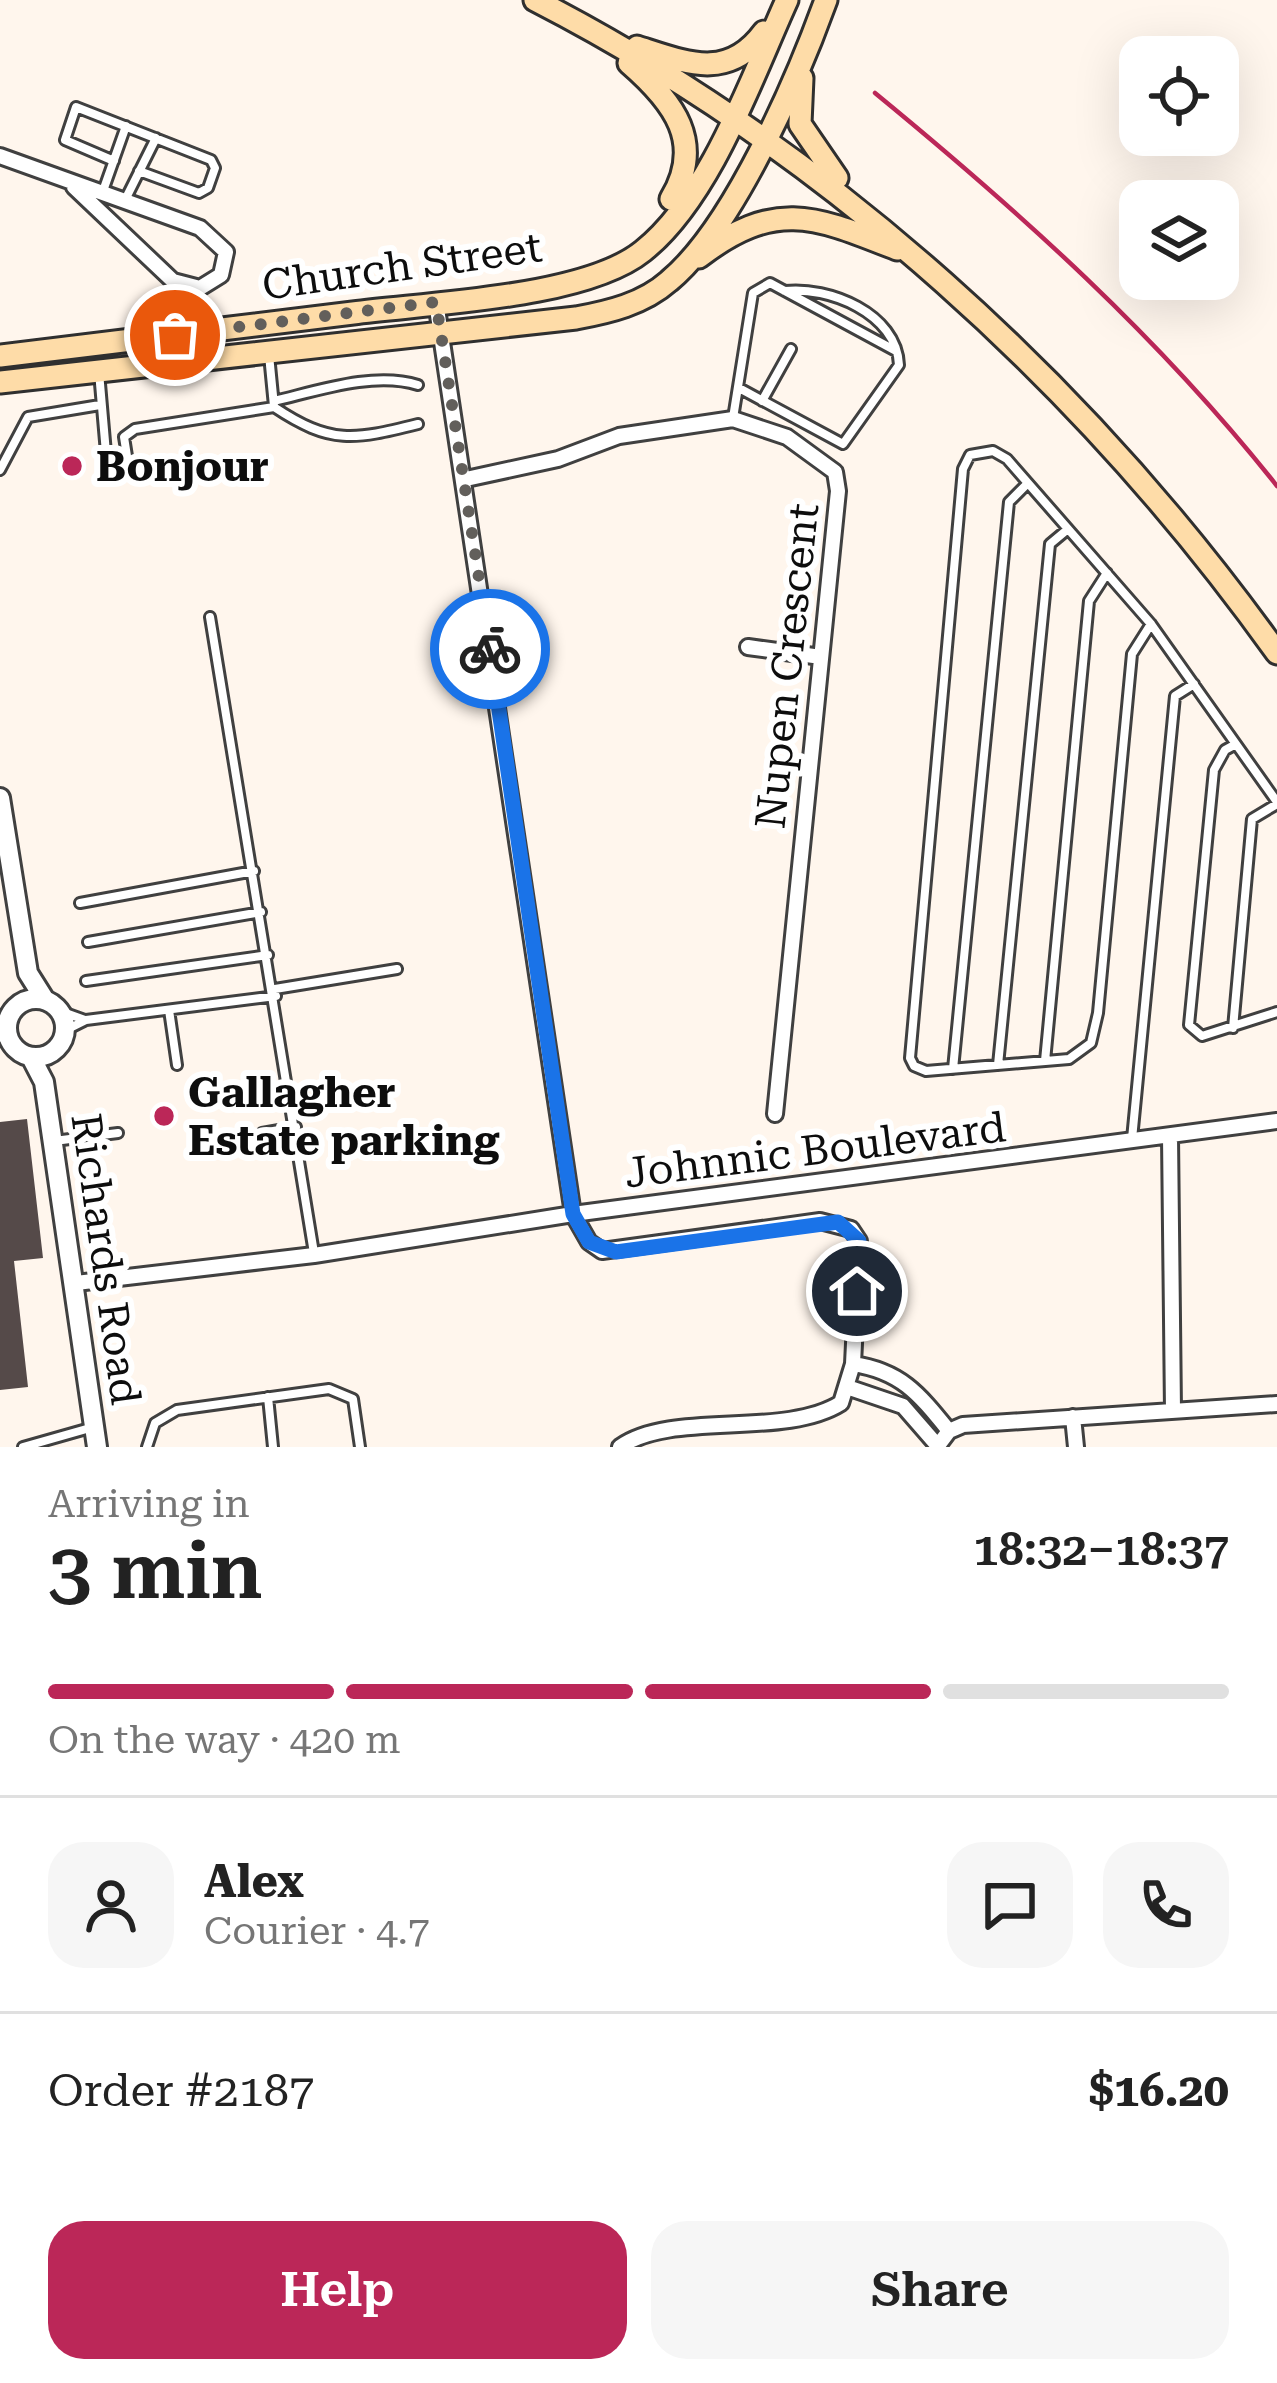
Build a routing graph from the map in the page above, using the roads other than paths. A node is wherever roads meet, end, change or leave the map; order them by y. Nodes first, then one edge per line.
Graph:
1 (535, 0) edge
2 (785, 0) edge
3 (826, 0) edge
4 (595, 33) junction
5 (807, 48) junction
6 (735, 115) junction
7 (126, 126) junction
8 (766, 136) junction
9 (156, 138) junction
10 (0, 156) edge
11 (114, 161) junction
12 (139, 171) junction
13 (74, 187) junction
14 (103, 193) junction
15 (125, 200) junction
16 (909, 252) junction
17 (611, 271) junction
18 (679, 272) junction
19 (785, 291) junction
20 (436, 302) junction
21 (441, 330) junction
22 (791, 349) dead end
23 (269, 350) junction
24 (898, 352) junction
25 (0, 356) edge
26 (99, 370) junction
27 (0, 382) edge
28 (418, 386) dead end
29 (739, 388) junction
30 (762, 401) junction
31 (100, 404) junction
32 (274, 404) junction
33 (733, 419) junction
34 (418, 424) dead end
35 (106, 453) dead end
36 (0, 470) edge
37 (130, 475) dead end
38 (466, 479) junction
39 (1028, 483) junction
40 (1068, 529) junction
41 (1107, 573) junction
42 (210, 617) dead end
43 (1151, 624) junction
44 (748, 647) dead end
45 (1277, 652) edge
46 (821, 657) junction
47 (1194, 684) junction
48 (1236, 744) junction
49 (0, 798) edge
50 (1277, 803) edge
51 (4, 854) edge
52 (254, 871) junction
53 (80, 902) dead end
54 (261, 912) junction
55 (88, 942) dead end
56 (269, 955) junction
57 (398, 969) dead end
58 (28, 974) junction
59 (86, 981) dead end
60 (275, 992) junction
61 (169, 1010) junction
62 (1277, 1012) edge
63 (57, 1014) junction
64 (86, 1020) junction
65 (7, 1026) edge
66 (1233, 1028) junction
67 (40, 1056) junction
68 (1045, 1061) junction
69 (178, 1065) dead end
70 (998, 1065) junction
71 (953, 1069) junction
72 (775, 1114) dead end
73 (1277, 1121) edge
74 (296, 1127) junction
75 (118, 1133) dead end
76 (262, 1133) dead end
77 (1170, 1136) junction
78 (53, 1141) junction
79 (1132, 1141) junction
80 (573, 1214) junction
81 (314, 1255) junction
82 (76, 1282) junction
83 (853, 1364) junction
84 (850, 1388) junction
85 (268, 1397) junction
86 (1277, 1404) edge
87 (1173, 1411) junction
88 (1073, 1417) junction
89 (949, 1430) junction
90 (95, 1437) edge
91 (937, 1446) edge
92 (22, 1447) edge
93 (147, 1447) edge
94 (273, 1447) edge
95 (360, 1447) edge
96 (620, 1447) edge
97 (1076, 1447) edge

1 - 4 main road
2 - 4 main road
2 - 6 main road, Church Street
3 - 5 main road
4 - 6 main road
4 - 17 main road
5 - 8 main road, Church Street
5 - 16 main road
6 - 8 main road
6 - 17 main road, Church Street
7 - 9 lane
7 - 11 lane
7 - 11 lane
8 - 16 main road
8 - 18 main road, Church Street
9 - 12 lane
9 - 12 lane
10 - 13 street
11 - 14 lane
12 - 15 lane
13 - 14 street
13 - 15 street
14 - 15 street
16 - 18 main road
16 - 45 main road
17 - 20 main road, Church Street
18 - 21 main road, Church Street
19 - 24 lane
19 - 24 lane
19 - 29 lane
20 - 21 street
20 - 25 main road, Church Street
21 - 23 main road, Church Street
21 - 38 street
22 - 30 lane
23 - 26 main road, Church Street
23 - 32 lane
24 - 30 lane
26 - 27 main road, Church Street
26 - 31 lane
28 - 32 lane
29 - 30 lane
29 - 33 lane
31 - 35 lane
31 - 36 lane
32 - 34 lane
32 - 37 lane
33 - 38 street, Nupen Crescent
33 - 46 street, Nupen Crescent
38 - 80 street
39 - 40 lane
39 - 71 lane
39 - 71 lane
40 - 41 lane
40 - 70 lane
41 - 43 lane
41 - 68 lane
42 - 52 lane
43 - 47 lane
43 - 68 lane
44 - 46 street
46 - 72 street, Nupen Crescent
47 - 48 lane
47 - 79 lane
48 - 50 lane
48 - 66 lane
49 - 51 street
50 - 66 lane
51 - 58 street
52 - 53 lane
52 - 54 lane
54 - 55 lane
54 - 56 lane
56 - 59 lane
56 - 60 lane
57 - 60 lane
58 - 63 street
58 - 65 street
60 - 61 lane
60 - 74 lane
61 - 64 lane
61 - 69 lane
62 - 66 lane
63 - 64 lane
63 - 64 lane
63 - 65 street
63 - 67 street
65 - 67 street
67 - 78 street, Richards Road
68 - 70 lane
70 - 71 lane
73 - 77 street, Johnnic Boulevard
74 - 76 lane
74 - 81 lane
75 - 78 lane
77 - 79 street, Johnnic Boulevard
77 - 87 street
78 - 82 street, Richards Road
79 - 80 street, Johnnic Boulevard
80 - 81 street, Johnnic Boulevard
80 - 83 street
81 - 82 street, Johnnic Boulevard
82 - 90 street, Richards Road
83 - 84 street
83 - 89 street
84 - 91 street
84 - 96 street
85 - 93 lane
85 - 94 lane
85 - 95 lane
86 - 87 street
87 - 88 street
88 - 89 street
88 - 97 street
89 - 91 street
90 - 92 lane

